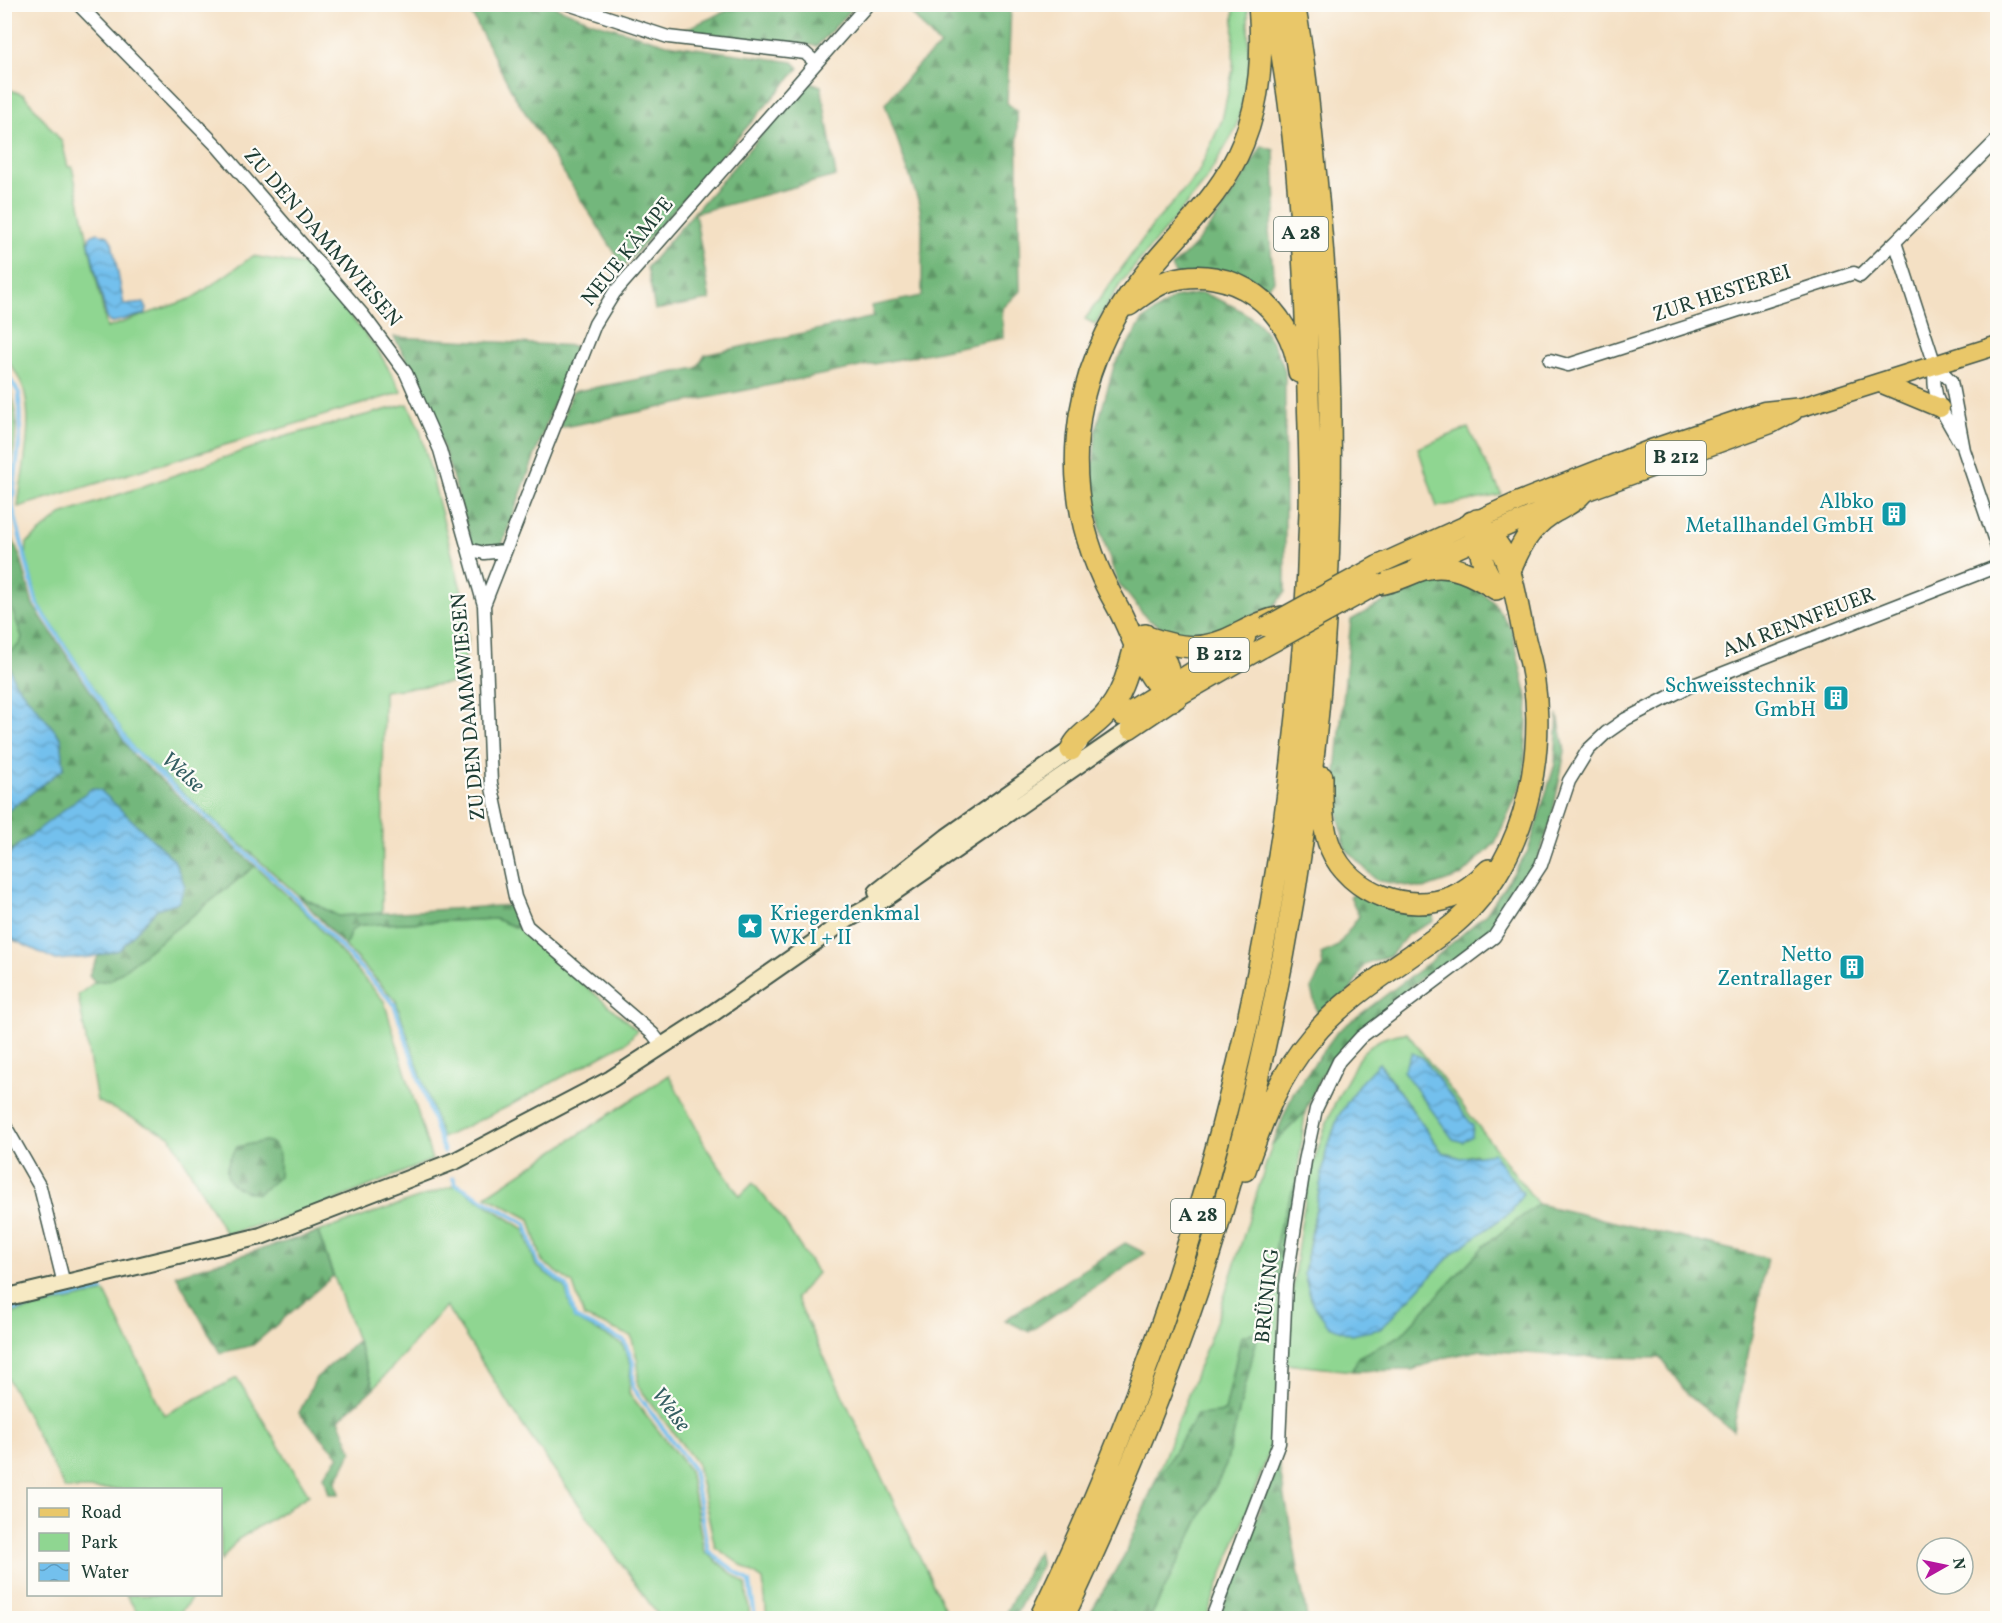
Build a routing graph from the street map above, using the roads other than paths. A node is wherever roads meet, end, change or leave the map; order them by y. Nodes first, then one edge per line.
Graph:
1 (78, 4) edge
2 (568, 4) edge
3 (868, 4) edge
4 (1259, 4) edge
5 (1273, 4) edge
6 (1294, 4) edge
7 (815, 62) junction
8 (1998, 139) edge
9 (1895, 242) junction
10 (1119, 313) junction
11 (1998, 345) edge
12 (1550, 360) dead end
13 (1935, 365) junction
14 (1880, 383) junction
15 (1802, 407) junction
16 (1940, 408) junction
17 (1964, 450) junction
18 (1309, 464) junction
19 (1582, 493) junction
20 (1478, 528) junction
21 (468, 549) junction
22 (1998, 550) edge
23 (505, 551) junction
24 (1998, 566) edge
25 (1378, 575) junction
26 (1503, 582) junction
27 (484, 605) junction
28 (1271, 621) junction
29 (1141, 641) junction
30 (1170, 693) junction
31 (1318, 717) junction
32 (1125, 722) junction
33 (1071, 750) junction
34 (1515, 836) junction
35 (848, 919) junction
36 (1407, 1003) joint
37 (663, 1047) junction
38 (4, 1125) edge
39 (1216, 1232) junction
40 (64, 1284) junction
41 (4, 1298) edge
42 (1040, 1618) edge
43 (1063, 1618) edge
44 (1212, 1618) edge

1 - 21 street, ZU DEN DAMMWIESEN
2 - 7 street
3 - 7 street, NEUE KÄMPE
4 - 10 highway
5 - 18 highway, A 28
6 - 31 highway, A 28
7 - 23 street, NEUE KÄMPE
8 - 9 street, ZUR HESTEREI
9 - 12 street, ZUR HESTEREI
9 - 13 street
10 - 18 highway
10 - 29 highway
11 - 13 main road, B 212
13 - 14 main road, B 212
13 - 16 street
13 - 17 street
14 - 15 main road, B 212
14 - 16 main road
15 - 19 main road, B 212
15 - 20 main road, B 212
16 - 17 street
17 - 22 street
18 - 42 highway, A 28
19 - 20 main road, B 212
19 - 26 highway
20 - 25 main road, B 212
20 - 26 highway
21 - 23 street
21 - 27 street, ZU DEN DAMMWIESEN
23 - 27 street, NEUE KÄMPE
24 - 36 street, AM RENNFEUER
25 - 26 highway
25 - 28 main road, B 212, bridge
25 - 30 main road, B 212, bridge
26 - 34 highway
27 - 37 street, ZU DEN DAMMWIESEN
28 - 29 highway
28 - 30 main road, B 212
29 - 30 highway
29 - 33 highway
30 - 32 main road, B 212
31 - 34 highway
31 - 39 highway, A 28
32 - 33 main road
32 - 35 main road
33 - 35 main road
34 - 39 highway
35 - 37 main road
36 - 44 street, BRÜNING
37 - 40 main road
38 - 40 street
39 - 43 highway, A 28
40 - 41 main road

